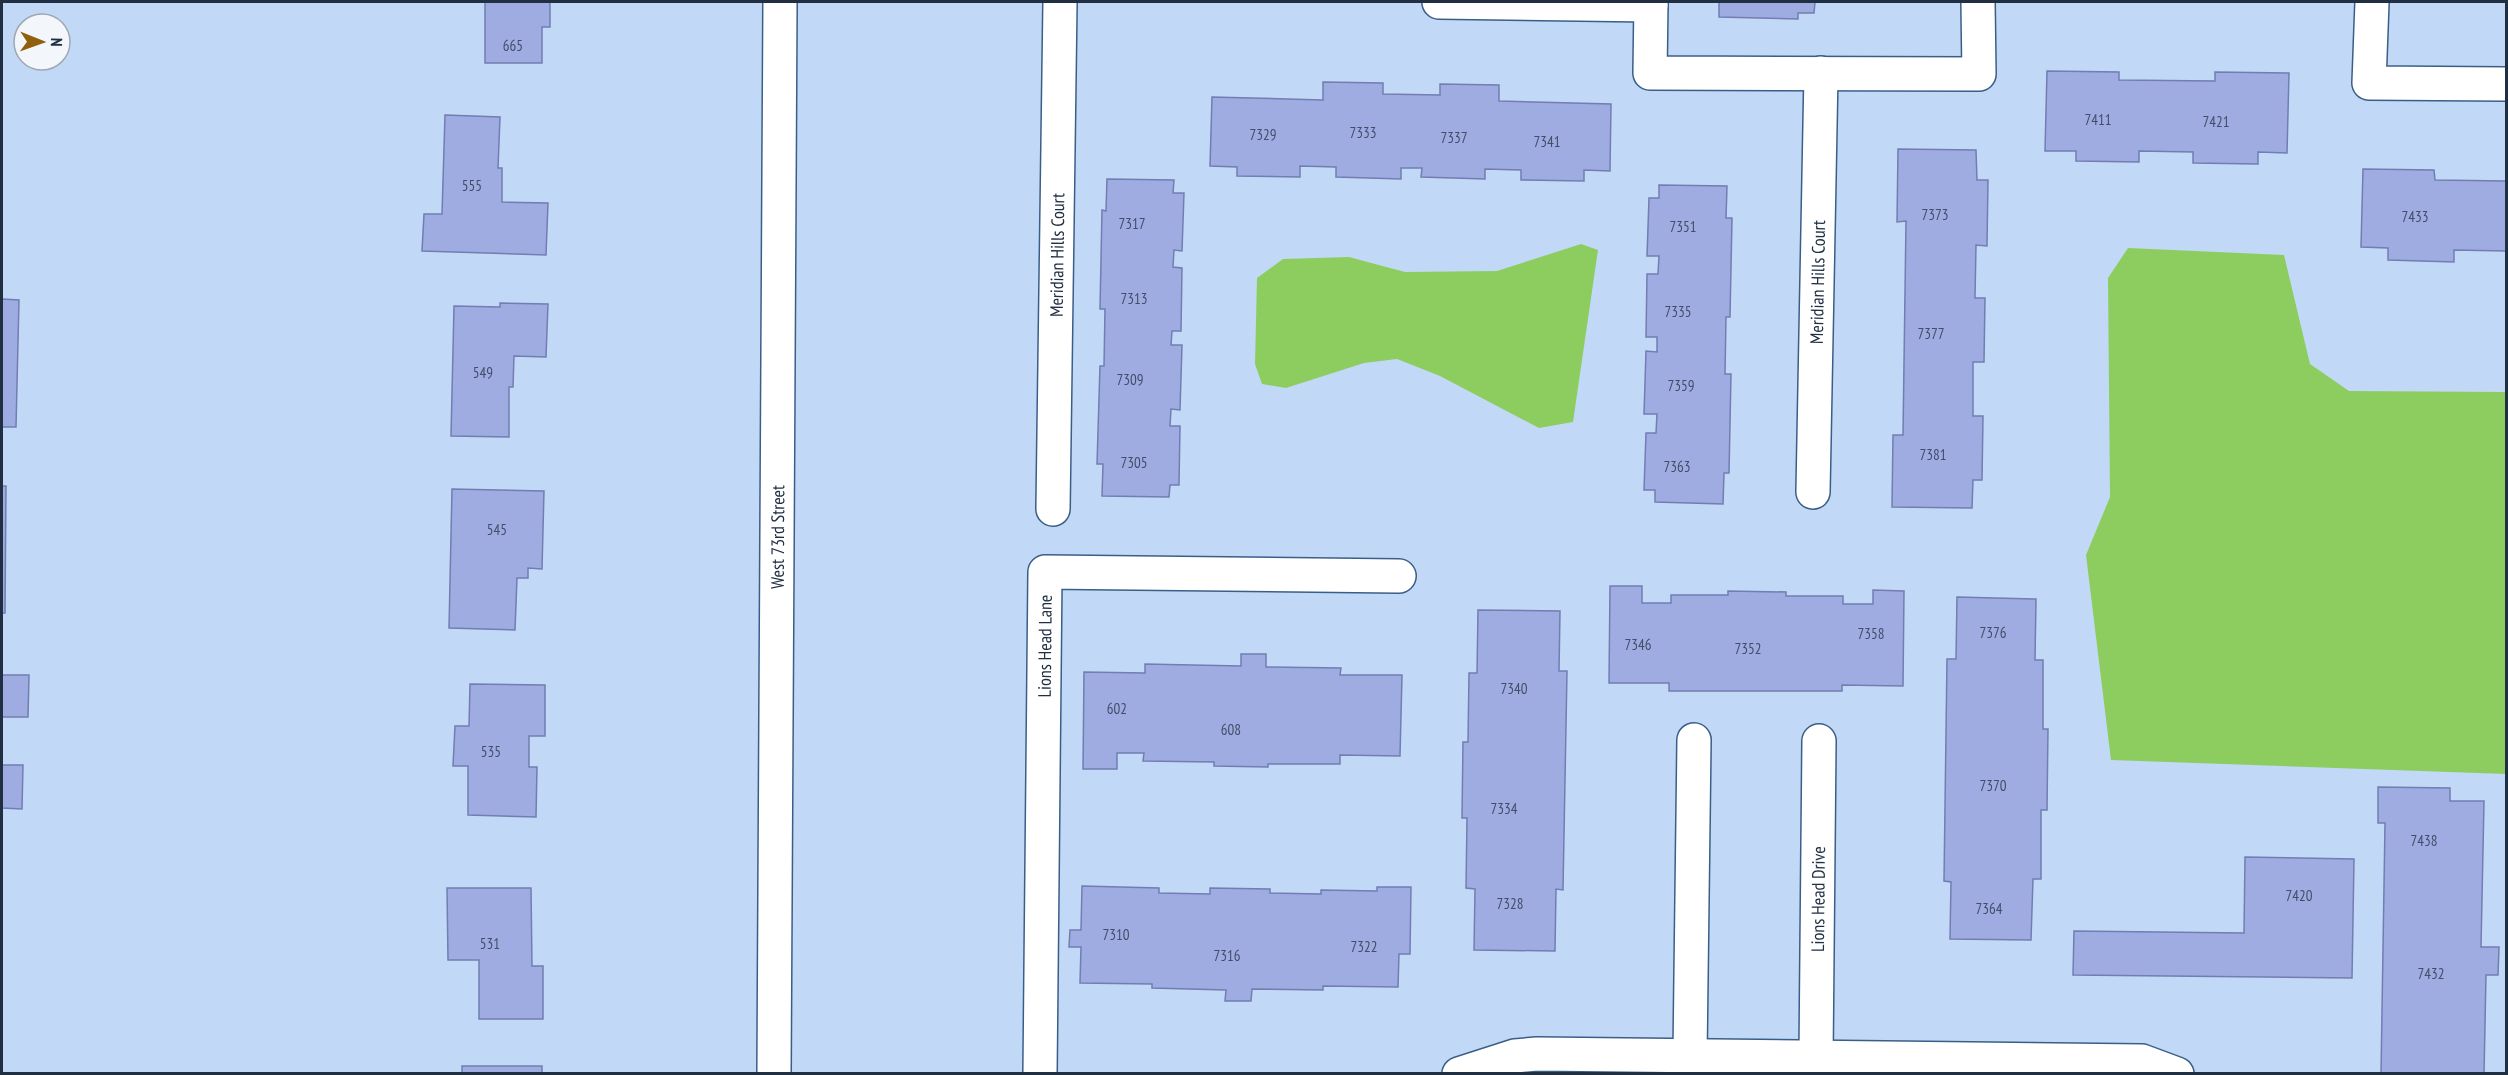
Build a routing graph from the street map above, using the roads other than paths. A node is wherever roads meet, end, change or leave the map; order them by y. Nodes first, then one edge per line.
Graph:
1 (780, 2) edge
2 (1060, 2) edge
3 (1439, 2) edge
4 (1978, 2) edge
5 (2372, 2) edge
6 (1652, 3) edge
7 (1821, 73) junction
8 (2506, 84) edge
9 (1813, 492) dead end
10 (1053, 509) dead end
11 (1399, 576) dead end
12 (1694, 740) dead end
13 (1819, 741) dead end
14 (1689, 1056) junction
15 (1816, 1057) junction
16 (774, 1074) edge
17 (1040, 1074) edge
18 (1460, 1074) edge
19 (2177, 1074) edge

1 - 16 street, West 73rd Street
2 - 10 street, Meridian Hills Court
3 - 6 street
4 - 7 street
5 - 8 street
6 - 7 street
7 - 9 street, Meridian Hills Court
11 - 17 street, Lions Head Lane
12 - 14 street
13 - 15 street, Lions Head Drive
14 - 15 street
14 - 18 street
15 - 19 street

